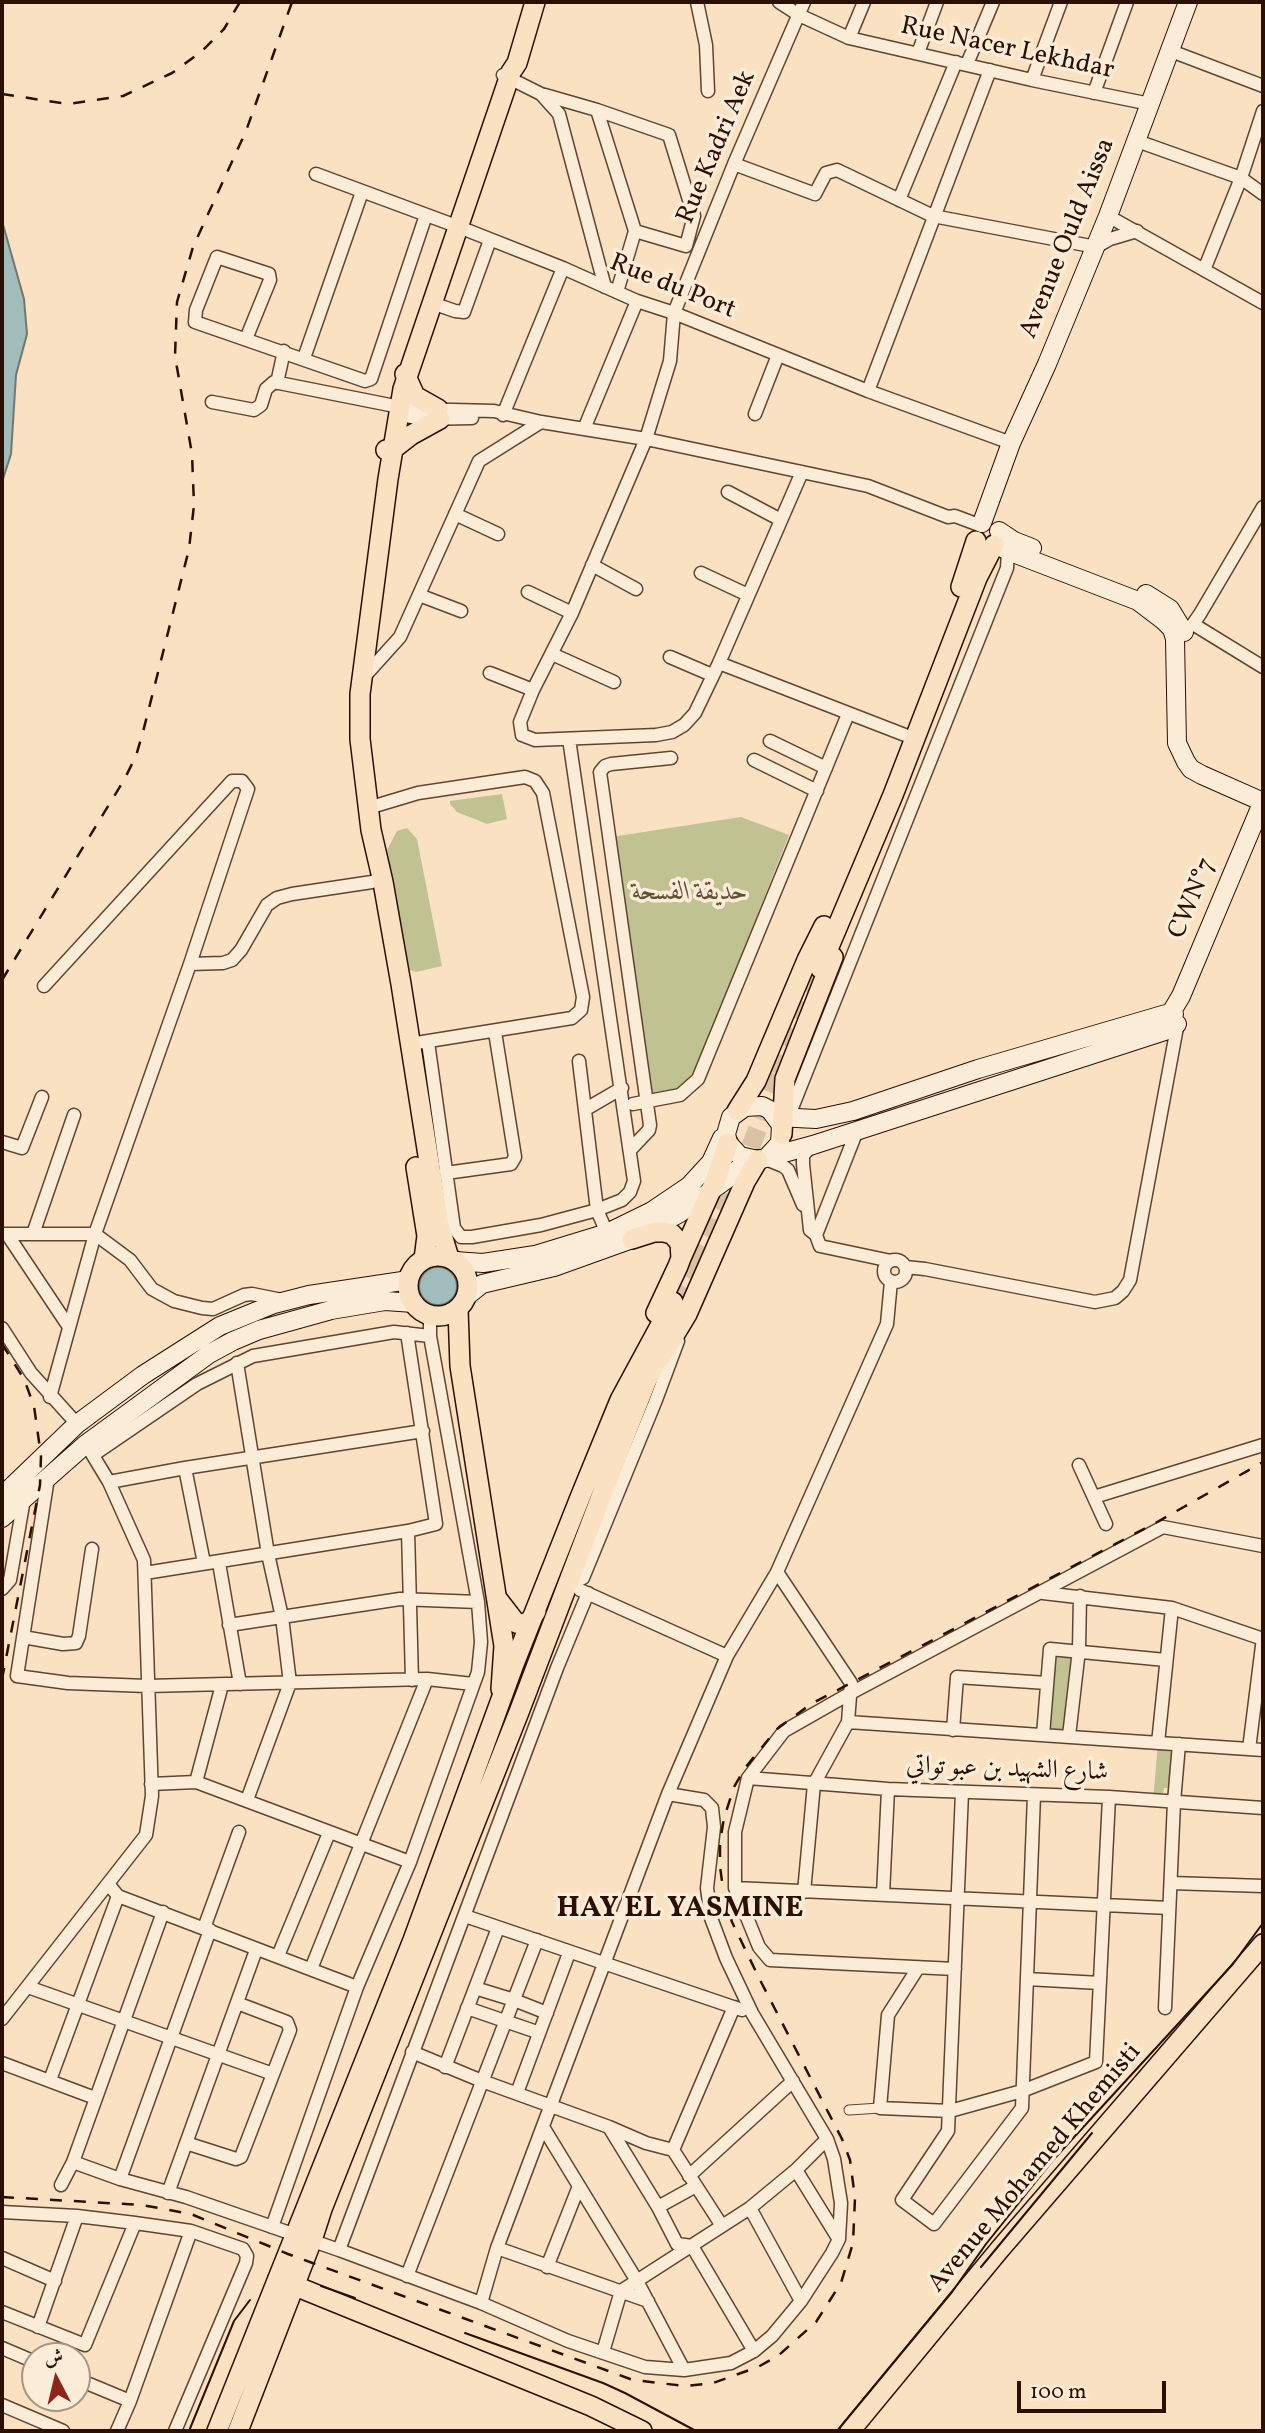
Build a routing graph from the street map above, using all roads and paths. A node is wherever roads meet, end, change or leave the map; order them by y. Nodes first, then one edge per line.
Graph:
1 (520, 2) edge
2 (535, 2) edge
3 (697, 2) edge
4 (779, 2) edge
5 (804, 2) edge
6 (864, 2) edge
7 (937, 2) edge
8 (993, 2) edge
9 (1061, 2) edge
10 (1127, 2) edge
11 (1188, 2) edge
12 (799, 15) junction
13 (849, 38) junction
14 (1171, 51) junction
15 (918, 54) junction
16 (961, 63) junction
17 (990, 70) junction
18 (505, 76) junction
19 (1032, 80) junction
20 (1263, 86) edge
21 (708, 91) dead end
22 (1094, 93) junction
23 (541, 94) junction
24 (1150, 104) junction
25 (597, 110) junction
26 (1263, 111) edge
27 (1137, 141) junction
28 (734, 164) junction
29 (316, 174) dead end
30 (1241, 178) junction
31 (362, 192) junction
32 (1263, 194) edge
33 (899, 200) junction
34 (426, 215) junction
35 (933, 216) junction
36 (1108, 216) junction
37 (454, 225) junction
38 (635, 231) junction
39 (1137, 231) junction
40 (490, 240) junction
41 (1096, 247) junction
42 (563, 268) junction
43 (1204, 270) junction
44 (611, 289) junction
45 (637, 301) junction
46 (432, 303) junction
47 (1263, 303) edge
48 (674, 313) junction
49 (246, 339) junction
50 (284, 351) junction
51 (778, 355) junction
52 (304, 358) junction
53 (404, 372) junction
54 (277, 383) junction
55 (868, 391) junction
56 (212, 402) dead end
57 (395, 410) junction
58 (439, 414) junction
59 (755, 414) dead end
60 (503, 415) junction
61 (541, 422) junction
62 (584, 429) junction
63 (646, 439) junction
64 (1011, 443) junction
65 (389, 450) junction
66 (802, 472) junction
67 (728, 492) dead end
68 (1262, 511) edge
69 (455, 514) junction
70 (781, 520) junction
71 (498, 534) dead end
72 (989, 535) junction
73 (592, 565) junction
74 (701, 573) dead end
75 (636, 589) dead end
76 (528, 592) dead end
77 (419, 595) junction
78 (748, 595) junction
79 (461, 611) dead end
80 (572, 613) junction
81 (1184, 632) junction
82 (552, 654) junction
83 (670, 657) dead end
84 (719, 663) junction
85 (1263, 667) edge
86 (490, 673) dead end
87 (712, 675) junction
88 (362, 680) junction
89 (614, 682) dead end
90 (533, 690) junction
91 (848, 714) junction
92 (905, 735) junction
93 (569, 739) junction
94 (770, 741) dead end
95 (671, 758) dead end
96 (754, 760) dead end
97 (826, 768) junction
98 (1263, 790) edge
99 (817, 791) junction
100 (1263, 802) edge
101 (368, 808) junction
102 (1263, 828) edge
103 (858, 862) junction
104 (373, 882) junction
105 (190, 964) junction
106 (818, 967) tunnel mouth
107 (44, 986) dead end
108 (1171, 1018) junction
109 (495, 1032) junction
110 (419, 1043) junction
111 (579, 1061) dead end
112 (622, 1088) junction
113 (42, 1097) dead end
114 (648, 1103) junction
115 (633, 1104) dead end
116 (586, 1109) junction
117 (74, 1115) dead end
118 (782, 1122) junction
119 (731, 1126) junction
120 (858, 1128) junction
121 (4, 1142) edge
122 (813, 1145) junction
123 (631, 1149) junction
124 (2, 1157) edge
125 (759, 1159) junction
126 (446, 1173) junction
127 (711, 1191) junction
128 (597, 1210) junction
129 (807, 1210) junction
130 (607, 1233) junction
131 (4, 1234) edge
132 (33, 1234) junction
133 (95, 1234) junction
134 (816, 1235) junction
135 (632, 1239) junction
136 (681, 1258) junction
137 (424, 1259) junction
138 (452, 1259) junction
139 (891, 1261) junction
140 (905, 1267) junction
141 (409, 1280) junction
142 (891, 1281) junction
143 (286, 1301) junction
144 (462, 1302) junction
145 (679, 1307) junction
146 (426, 1311) junction
147 (69, 1327) junction
148 (2, 1328) edge
149 (407, 1333) junction
150 (430, 1336) junction
151 (237, 1363) junction
152 (460, 1366) junction
153 (50, 1396) junction
154 (620, 1400) junction
155 (77, 1424) junction
156 (422, 1432) junction
157 (1263, 1446) edge
158 (89, 1450) junction
159 (253, 1459) junction
160 (1079, 1465) dead end
161 (185, 1468) junction
162 (48, 1478) junction
163 (109, 1482) junction
164 (2, 1496) edge
165 (1094, 1497) junction
166 (24, 1499) junction
167 (2, 1518) edge
168 (1106, 1524) dead end
169 (408, 1531) junction
170 (1263, 1546) edge
171 (92, 1549) dead end
172 (268, 1554) junction
173 (204, 1563) junction
174 (219, 1563) junction
175 (777, 1572) junction
176 (145, 1573) junction
177 (567, 1585) junction
178 (2, 1589) edge
179 (588, 1593) junction
180 (1043, 1593) junction
181 (1080, 1596) junction
182 (410, 1600) junction
183 (499, 1601) junction
184 (478, 1602) junction
185 (1172, 1608) junction
186 (537, 1610) junction
187 (282, 1617) junction
188 (229, 1625) junction
189 (23, 1637) junction
190 (1263, 1639) edge
191 (520, 1650) junction
192 (1079, 1650) junction
193 (727, 1656) junction
194 (1166, 1660) junction
195 (532, 1677) junction
196 (427, 1679) junction
197 (412, 1680) junction
198 (290, 1683) junction
199 (1047, 1683) junction
200 (240, 1684) junction
201 (473, 1684) junction
202 (222, 1685) junction
203 (147, 1686) junction
204 (849, 1694) junction
205 (498, 1709) junction
206 (848, 1722) junction
207 (953, 1730) junction
208 (1043, 1735) junction
209 (1069, 1736) junction
210 (1158, 1743) junction
211 (1179, 1744) junction
212 (1249, 1749) junction
213 (1263, 1750) edge
214 (748, 1778) junction
215 (196, 1782) junction
216 (151, 1784) junction
217 (814, 1784) junction
218 (888, 1789) junction
219 (962, 1792) junction
220 (668, 1794) junction
221 (1034, 1795) junction
222 (1109, 1797) junction
223 (247, 1800) junction
224 (1174, 1802) junction
225 (1263, 1808) edge
226 (239, 1832) dead end
227 (329, 1833) junction
228 (362, 1845) junction
229 (410, 1862) junction
230 (1171, 1883) junction
231 (109, 1885) junction
232 (1263, 1886) edge
233 (735, 1888) junction
234 (804, 1892) junction
235 (883, 1895) junction
236 (117, 1896) junction
237 (958, 1899) junction
238 (1030, 1903) junction
239 (1104, 1907) junction
240 (1169, 1908) junction
241 (163, 1912) junction
242 (465, 1916) junction
243 (498, 1927) junction
244 (207, 1929) junction
245 (537, 1940) junction
246 (1263, 1944) edge
247 (256, 1950) junction
248 (569, 1953) junction
249 (278, 1956) junction
250 (605, 1963) junction
251 (918, 1968) junction
252 (311, 1969) junction
253 (955, 1969) junction
254 (1027, 1979) junction
255 (1100, 1983) junction
256 (28, 1987) junction
257 (357, 1987) junction
258 (475, 1988) junction
259 (514, 2000) junction
260 (237, 2003) junction
261 (78, 2004) junction
262 (734, 2007) junction
263 (1165, 2007) dead end
264 (467, 2008) junction
265 (547, 2013) junction
266 (752, 2013) junction
267 (2, 2019) edge
268 (506, 2020) junction
269 (124, 2021) junction
270 (537, 2032) junction
271 (170, 2038) junction
272 (412, 2052) junction
273 (218, 2056) junction
274 (2, 2063) edge
275 (446, 2067) junction
276 (273, 2074) junction
277 (50, 2080) junction
278 (482, 2081) junction
279 (793, 2081) junction
280 (1022, 2091) junction
281 (517, 2093) junction
282 (95, 2098) junction
283 (550, 2107) junction
284 (880, 2108) junction
285 (849, 2110) dead end
286 (950, 2111) junction
287 (543, 2127) junction
288 (609, 2127) junction
289 (827, 2139) junction
290 (186, 2143) junction
291 (673, 2150) junction
292 (73, 2162) junction
293 (796, 2170) junction
294 (120, 2179) junction
295 (693, 2181) junction
296 (61, 2185) dead end
297 (579, 2186) junction
298 (168, 2193) junction
299 (658, 2207) junction
300 (750, 2208) junction
301 (2, 2212) edge
302 (77, 2216) junction
303 (135, 2223) junction
304 (722, 2227) junction
305 (272, 2228) junction
306 (191, 2231) junction
307 (304, 2238) junction
308 (839, 2239) junction
309 (692, 2246) junction
310 (497, 2248) junction
311 (339, 2250) junction
312 (2, 2258) edge
313 (547, 2267) junction
314 (407, 2276) junction
315 (55, 2281) junction
316 (637, 2281) junction
317 (286, 2282) junction
318 (621, 2291) junction
319 (648, 2301) junction
320 (801, 2301) junction
321 (481, 2303) junction
322 (2, 2312) edge
323 (38, 2327) junction
324 (2, 2348) edge
325 (754, 2351) junction
326 (603, 2352) junction
327 (21, 2356) edge
328 (684, 2370) junction
329 (91, 2385) edge
330 (130, 2401) junction
331 (2, 2405) edge
332 (42, 2427) edge
333 (63, 2431) edge
334 (117, 2431) edge
335 (175, 2431) edge
336 (217, 2431) edge
337 (238, 2431) edge
338 (642, 2431) edge
339 (850, 2431) edge

1 - 18 main road
2 - 18 main road
3 - 21 street
4 - 12 street, Rue Nacer Lekhdar
5 - 12 street, Rue Kadri Aek
6 - 13 street
7 - 15 street
8 - 16 street
9 - 19 street
10 - 22 street
11 - 14 main road, Avenue Ould Aissa
12 - 13 street, Rue Nacer Lekhdar
12 - 28 street, Rue Kadri Aek
13 - 15 street, Rue Nacer Lekhdar
14 - 20 street
14 - 24 main road, Avenue Ould Aissa
15 - 16 street, Rue Nacer Lekhdar
16 - 17 street, Rue Nacer Lekhdar
16 - 33 street
17 - 19 street, Rue Nacer Lekhdar
17 - 35 street
18 - 23 street
18 - 37 main road
19 - 22 street, Rue Nacer Lekhdar
22 - 24 street, Rue Nacer Lekhdar
23 - 25 street
23 - 44 street
24 - 27 main road, Avenue Ould Aissa
25 - 38 street
25 - 38 street
26 - 30 street
27 - 30 street
27 - 36 main road, Avenue Ould Aissa
28 - 33 street
28 - 48 street, Rue Kadri Aek
29 - 31 street, Rue du Port
30 - 32 street
30 - 43 street
31 - 34 street, Rue du Port
31 - 52 street
33 - 35 street
34 - 37 street, Rue du Port
34 - 52 street
35 - 41 street
35 - 55 street
36 - 39 street
36 - 41 main road, Avenue Ould Aissa
37 - 40 street, Rue du Port
37 - 46 main road
37 - 53 main road
38 - 44 street
39 - 41 street
39 - 43 street
40 - 42 street, Rue du Port
40 - 46 street
41 - 64 main road, Avenue Ould Aissa
42 - 44 street, Rue du Port
42 - 60 street
43 - 47 street
44 - 45 street, Rue du Port
45 - 48 street, Rue du Port
45 - 62 street
46 - 53 main road
48 - 51 street, Rue du Port
48 - 63 street, Rue Kadri Aek
49 - 49 street
49 - 50 street
50 - 52 street
50 - 54 street
51 - 55 street, Rue du Port
51 - 59 street
53 - 57 main road
53 - 58 main road
54 - 56 street
54 - 57 street
55 - 64 street, Rue du Port
57 - 58 street
57 - 65 main road
58 - 60 street
58 - 65 main road
60 - 61 street
61 - 62 street
61 - 69 street
62 - 63 street
63 - 66 street
63 - 73 street, Rue Kadri Aek
64 - 72 main road, Avenue Ould Aissa
65 - 88 main road
65 - 104 main road
66 - 70 street
66 - 72 street
67 - 70 street
68 - 81 street
69 - 71 street
69 - 77 street
70 - 78 street
72 - 81 main road
72 - 92 main road
72 - 103 main road
72 - 118 street
73 - 75 street
73 - 80 street, Rue Kadri Aek
74 - 78 street
76 - 80 street
77 - 79 street
77 - 88 street
78 - 84 street
80 - 82 street, Rue Kadri Aek
81 - 85 street
81 - 98 main road
81 - 100 main road
82 - 89 street
82 - 90 street, Rue Kadri Aek
83 - 87 street
84 - 87 street
84 - 91 street
86 - 90 street
87 - 93 street
88 - 101 main road
90 - 93 street, Rue Kadri Aek
91 - 92 street
91 - 97 street
92 - 103 main road
93 - 112 street
94 - 97 street
95 - 114 street
96 - 99 street
97 - 99 street
99 - 114 street
100 - 108 main road, CWN°7
101 - 109 street
101 - 110 main road
102 - 108 main road
103 - 106 main road
103 - 118 main road
103 - 119 main road
104 - 105 street
104 - 137 main road
105 - 107 street
105 - 133 street
108 - 118 main road
108 - 120 main road
108 - 140 street
109 - 110 street
109 - 126 street
110 - 126 street
110 - 138 main road
111 - 116 street
112 - 116 street
112 - 123 street
113 - 121 street
114 - 115 street
114 - 123 street
116 - 128 street
117 - 132 street
118 - 119 main road
118 - 125 main road
119 - 125 main road
119 - 127 main road
119 - 130 main road
120 - 122 main road
120 - 134 street
121 - 124 street
122 - 125 main road
122 - 129 street
123 - 128 street
125 - 127 main road
125 - 129 street
125 - 145 main road
126 - 128 street
127 - 135 main road
127 - 136 main road
128 - 130 street
129 - 134 street
130 - 138 main road
131 - 132 street
131 - 147 street
132 - 133 street
133 - 143 street
133 - 147 street
134 - 139 street
135 - 136 main road
135 - 144 main road
136 - 154 main road
137 - 138 main road
137 - 141 main road
138 - 144 main road
139 - 140 street
139 - 142 street
140 - 142 street
141 - 143 main road
141 - 146 main road
142 - 175 street
143 - 155 main road
144 - 146 main road
144 - 152 main road
145 - 154 main road
145 - 177 main road
145 - 177 street
146 - 150 street
146 - 152 main road
146 - 158 main road
147 - 153 street
148 - 153 street
149 - 150 street
149 - 151 street
149 - 156 street
150 - 184 street
151 - 158 street
151 - 159 street
152 - 183 main road
153 - 155 street
154 - 186 main road
155 - 164 main road
156 - 159 street
156 - 169 street
157 - 165 street
158 - 162 main road
158 - 163 street
159 - 161 street
159 - 172 street
160 - 165 street
161 - 163 street
161 - 173 street
162 - 166 main road
162 - 189 street
163 - 176 street
165 - 168 street
166 - 167 main road
166 - 178 street
169 - 172 street
169 - 182 street
170 - 180 street
171 - 189 street
172 - 174 street
172 - 187 street
173 - 174 street
173 - 176 street
174 - 188 street
175 - 193 street
175 - 204 street
176 - 203 street
177 - 179 street
177 - 195 main road
179 - 193 street
179 - 242 street
180 - 181 street
180 - 204 street
181 - 185 street
181 - 192 street
182 - 184 street
182 - 187 street
182 - 197 street
183 - 186 main road
183 - 191 main road
183 - 205 main road
184 - 201 street
185 - 190 street
185 - 194 street
186 - 191 main road
187 - 188 street
187 - 198 street
188 - 200 street
189 - 203 street
190 - 212 street
191 - 195 main road
191 - 205 main road
192 - 194 street
192 - 199 street
192 - 209 street
193 - 220 street
194 - 210 street
195 - 307 main road
196 - 197 street
196 - 201 street
196 - 228 street
197 - 198 street
198 - 200 street
198 - 223 street
199 - 207 street
199 - 208 street
200 - 202 street
201 - 229 street
202 - 203 street
202 - 215 street
203 - 216 street
204 - 206 street
204 - 214 street
205 - 307 main road
206 - 207 street
206 - 217 street
207 - 208 street
208 - 209 street
209 - 210 street
210 - 211 street
211 - 212 street
211 - 224 street
212 - 213 street
214 - 217 street, شارع الشهيد بن عبو تواتي
214 - 233 street
215 - 216 street
215 - 223 street
216 - 231 street
217 - 218 street, شارع الشهيد بن عبو تواتي
217 - 234 street
218 - 219 street, شارع الشهيد بن عبو تواتي
218 - 235 street
219 - 221 street, شارع الشهيد بن عبو تواتي
219 - 237 street
220 - 250 street
220 - 266 street
221 - 222 street, شارع الشهيد بن عبو تواتي
221 - 238 street
222 - 224 street, شارع الشهيد بن عبو تواتي
222 - 239 street
223 - 227 street
224 - 225 street, شارع الشهيد بن عبو تواتي
224 - 230 street
226 - 244 street
227 - 228 street
227 - 249 street
228 - 229 street
228 - 252 street
229 - 257 street
230 - 232 street
230 - 240 street
231 - 236 street
231 - 256 street
233 - 234 street
233 - 251 street
234 - 235 street
235 - 237 street
236 - 241 street
236 - 261 street
237 - 238 street
237 - 253 street
238 - 239 street
238 - 254 street
239 - 240 street
239 - 255 street
240 - 263 street
241 - 244 street
241 - 269 street
242 - 243 street
242 - 272 street
243 - 245 street
243 - 258 street
244 - 247 street
244 - 271 street
245 - 248 street
245 - 259 street
246 - 339 main road, Avenue Mohamed Khemisti
247 - 249 street
247 - 260 street
248 - 250 street
248 - 265 street
249 - 252 street
250 - 262 street
250 - 283 street
251 - 253 street
251 - 284 street
252 - 257 street
253 - 286 street
254 - 255 street
254 - 280 street
255 - 280 street
256 - 261 street
256 - 267 street
257 - 305 street
258 - 259 street
258 - 264 street
259 - 265 street
259 - 268 street
260 - 273 street
260 - 276 street
261 - 269 street
261 - 277 street
262 - 266 street
262 - 291 street
264 - 268 street
264 - 275 street
265 - 270 street
266 - 279 street
268 - 270 street
268 - 278 street
269 - 271 street
269 - 282 street
270 - 281 street
271 - 273 street
271 - 294 street
272 - 275 street
272 - 311 street
273 - 276 street
273 - 290 street
274 - 277 street
275 - 278 street
276 - 290 street
277 - 282 street
278 - 281 street
278 - 314 street
279 - 289 street
279 - 295 street
280 - 286 street
280 - 286 street
281 - 283 street
282 - 292 street
283 - 287 street
283 - 288 street
284 - 285 street
284 - 286 street
287 - 297 street
287 - 310 street
288 - 291 street
288 - 299 street
289 - 293 street
289 - 308 street
290 - 298 street
291 - 295 street
292 - 294 street
292 - 296 street
293 - 300 street
293 - 308 street
294 - 298 street
295 - 299 street
295 - 304 street
297 - 313 street
297 - 316 street
298 - 305 street
299 - 309 street
300 - 304 street
300 - 320 street
301 - 302 street
302 - 303 street
302 - 315 street
303 - 306 street
303 - 323 street
304 - 309 street
305 - 307 street
306 - 330 street
306 - 335 street
307 - 311 street
307 - 317 main road
308 - 320 street
309 - 316 street
309 - 325 street
310 - 313 street
310 - 321 street
311 - 314 street
312 - 315 street
313 - 318 street
314 - 321 street
315 - 323 street
316 - 318 street
316 - 319 street
317 - 336 main road
317 - 337 main road
317 - 338 main road
318 - 319 street
318 - 326 street
319 - 328 street
320 - 325 street
321 - 326 street
322 - 323 street
324 - 327 street
325 - 328 street
326 - 328 street
329 - 330 street
330 - 334 street
331 - 332 street
332 - 333 street

